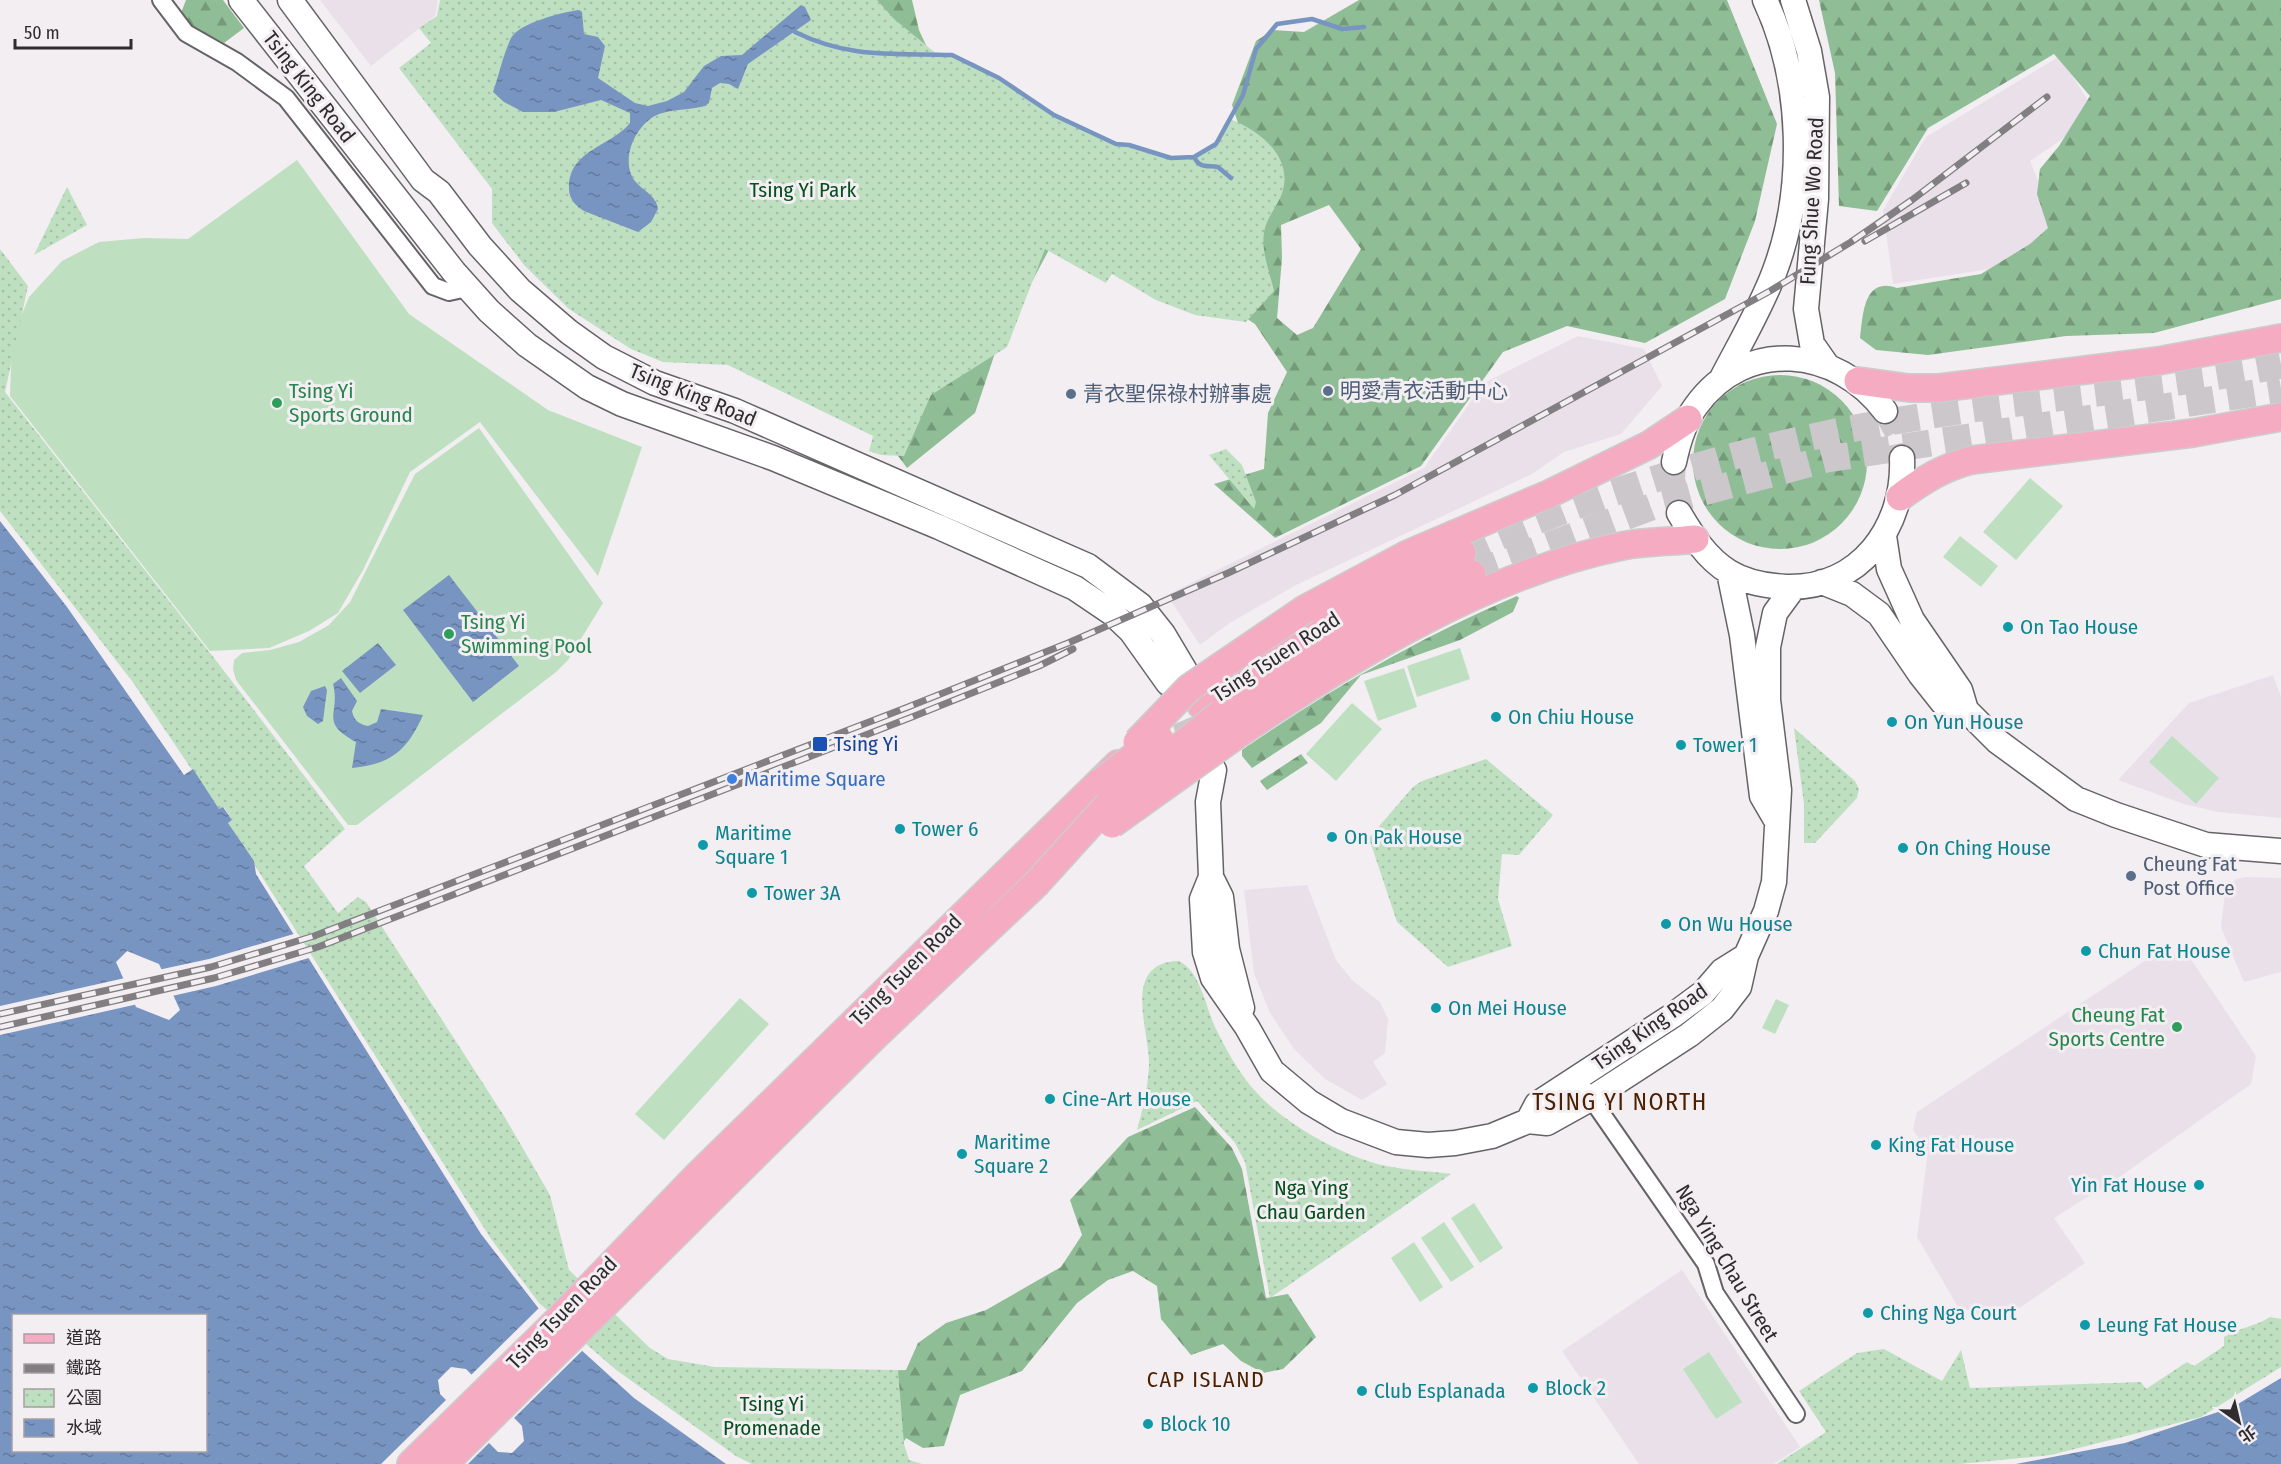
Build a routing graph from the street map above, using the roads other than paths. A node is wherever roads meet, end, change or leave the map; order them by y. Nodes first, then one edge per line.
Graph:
1 (162, 0) edge
2 (241, 0) edge
3 (290, 0) edge
4 (1765, 0) edge
5 (1793, 0) edge
6 (423, 180) junction
7 (467, 288) junction
8 (2281, 338) edge
9 (1826, 364) junction
10 (1722, 380) junction
11 (1857, 381) junction
12 (1885, 411) tunnel mouth
13 (2281, 417) edge
14 (1688, 419) junction
15 (751, 439) junction
16 (1902, 458) tunnel mouth
17 (1674, 462) tunnel mouth
18 (1900, 497) junction
19 (1679, 513) tunnel mouth
20 (1014, 535) junction
21 (1884, 536) junction
22 (1695, 539) junction
23 (1036, 571) junction
24 (1729, 572) junction
25 (1822, 582) junction
26 (1794, 587) junction
27 (1966, 710) junction
28 (1206, 771) tunnel mouth
29 (1101, 782) junction
30 (1776, 820) junction
31 (2281, 851) edge
32 (1036, 884) junction
33 (1746, 956) junction
34 (1577, 1078) junction
35 (1592, 1098) junction
36 (1528, 1121) junction
37 (1796, 1414) dead end
38 (411, 1464) edge
39 (444, 1464) edge

1 - 7 street
2 - 7 main road, Tsing King Road
3 - 6 main road, Tsing King Road
4 - 10 main road, Fung Shue Wo Road
5 - 9 main road, Fung Shue Wo Road
6 - 7 main road
6 - 15 main road, Tsing King Road
7 - 15 main road, Tsing King Road
8 - 11 main road
9 - 10 main road
9 - 11 main road
10 - 14 main road
11 - 12 main road
13 - 18 main road
14 - 17 main road
14 - 29 main road, bridge
15 - 20 main road, Tsing King Road
15 - 23 main road, Tsing King Road
16 - 18 main road
18 - 21 main road
19 - 22 main road
20 - 23 main road
20 - 23 main road, Tsing King Road
21 - 25 main road
21 - 27 main road
22 - 24 main road
22 - 32 main road, bridge
24 - 26 main road
24 - 30 main road
25 - 26 main road
25 - 27 main road
26 - 30 main road, Tsing King Road
27 - 31 main road
28 - 36 main road, Tsing King Road
29 - 32 main road, Tsing Tsuen Road, bridge
29 - 38 main road, Tsing Tsuen Road
30 - 33 main road, Tsing King Road
32 - 39 main road, Tsing Tsuen Road
33 - 34 main road, Tsing King Road
33 - 35 main road, Tsing King Road
34 - 35 street, Nga Ying Chau Street
34 - 36 main road, Tsing King Road
35 - 36 main road, Tsing King Road
35 - 37 street, Nga Ying Chau Street

